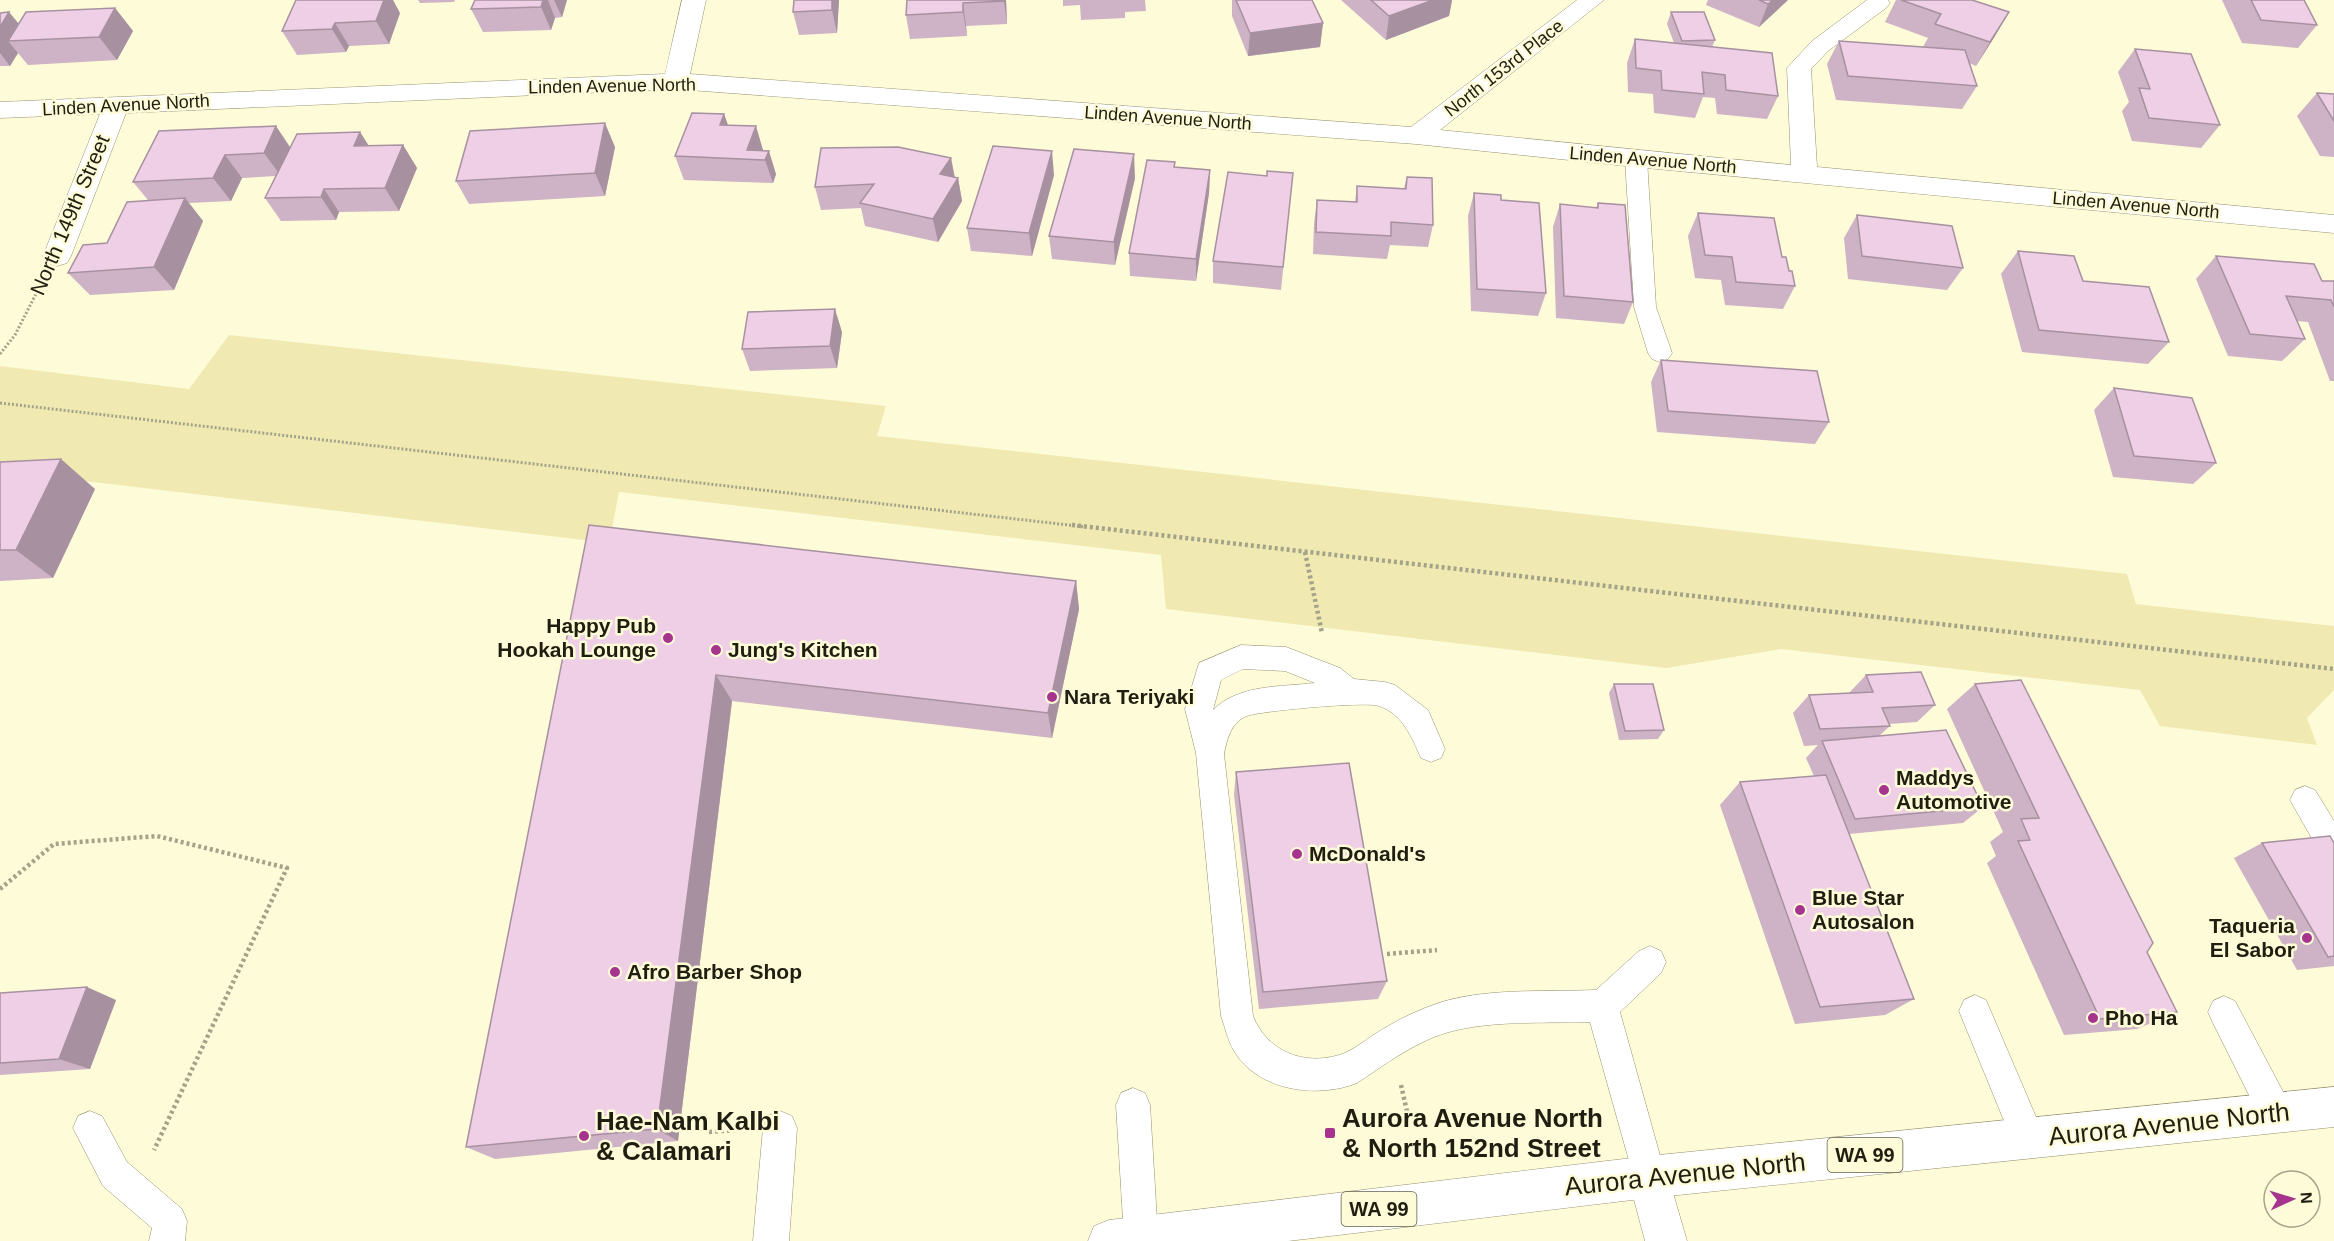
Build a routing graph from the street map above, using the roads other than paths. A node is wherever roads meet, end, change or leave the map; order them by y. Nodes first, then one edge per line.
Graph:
1 (694, 0) edge
2 (1592, 0) edge
3 (1878, 3) dead end
4 (676, 81) junction
5 (116, 105) junction
6 (0, 110) edge
7 (1416, 136) junction
8 (1636, 159) junction
9 (1804, 173) junction
10 (2334, 224) edge
11 (57, 256) road end
12 (1660, 353) dead end
13 (1349, 692) junction
14 (1431, 749) dead end
15 (1210, 754) junction
16 (2305, 800) dead end
17 (2334, 848) edge
18 (1650, 962) dead end
19 (1602, 1006) junction
20 (1975, 1011) dead end
21 (2224, 1012) dead end
22 (1133, 1105) dead end
23 (2334, 1107) edge
24 (2276, 1113) junction
25 (90, 1128) dead end
26 (780, 1128) dead end
27 (2028, 1138) junction
28 (1649, 1177) junction
29 (1125, 1239) edge
30 (167, 1241) edge
31 (771, 1241) edge
32 (1666, 1241) edge

1 - 4 main road
2 - 7 main road, North 153rd Place
3 - 9 main road
4 - 5 main road, Linden Avenue North
4 - 7 main road, Linden Avenue North
5 - 6 main road, Linden Avenue North
5 - 11 main road, North 149th Street
7 - 8 main road, Linden Avenue North
8 - 9 main road, Linden Avenue North
8 - 12 lane
9 - 10 main road, Linden Avenue North
13 - 14 lane
13 - 15 lane
13 - 15 lane
15 - 19 lane
16 - 17 lane
18 - 19 lane
19 - 28 lane
20 - 27 lane
21 - 24 lane
22 - 29 lane
23 - 24 main road, Aurora Avenue North / WA 99
24 - 27 main road, Aurora Avenue North / WA 99
25 - 30 lane
26 - 31 lane
27 - 28 main road, Aurora Avenue North / WA 99
28 - 29 main road, Aurora Avenue North / WA 99
28 - 32 main road

